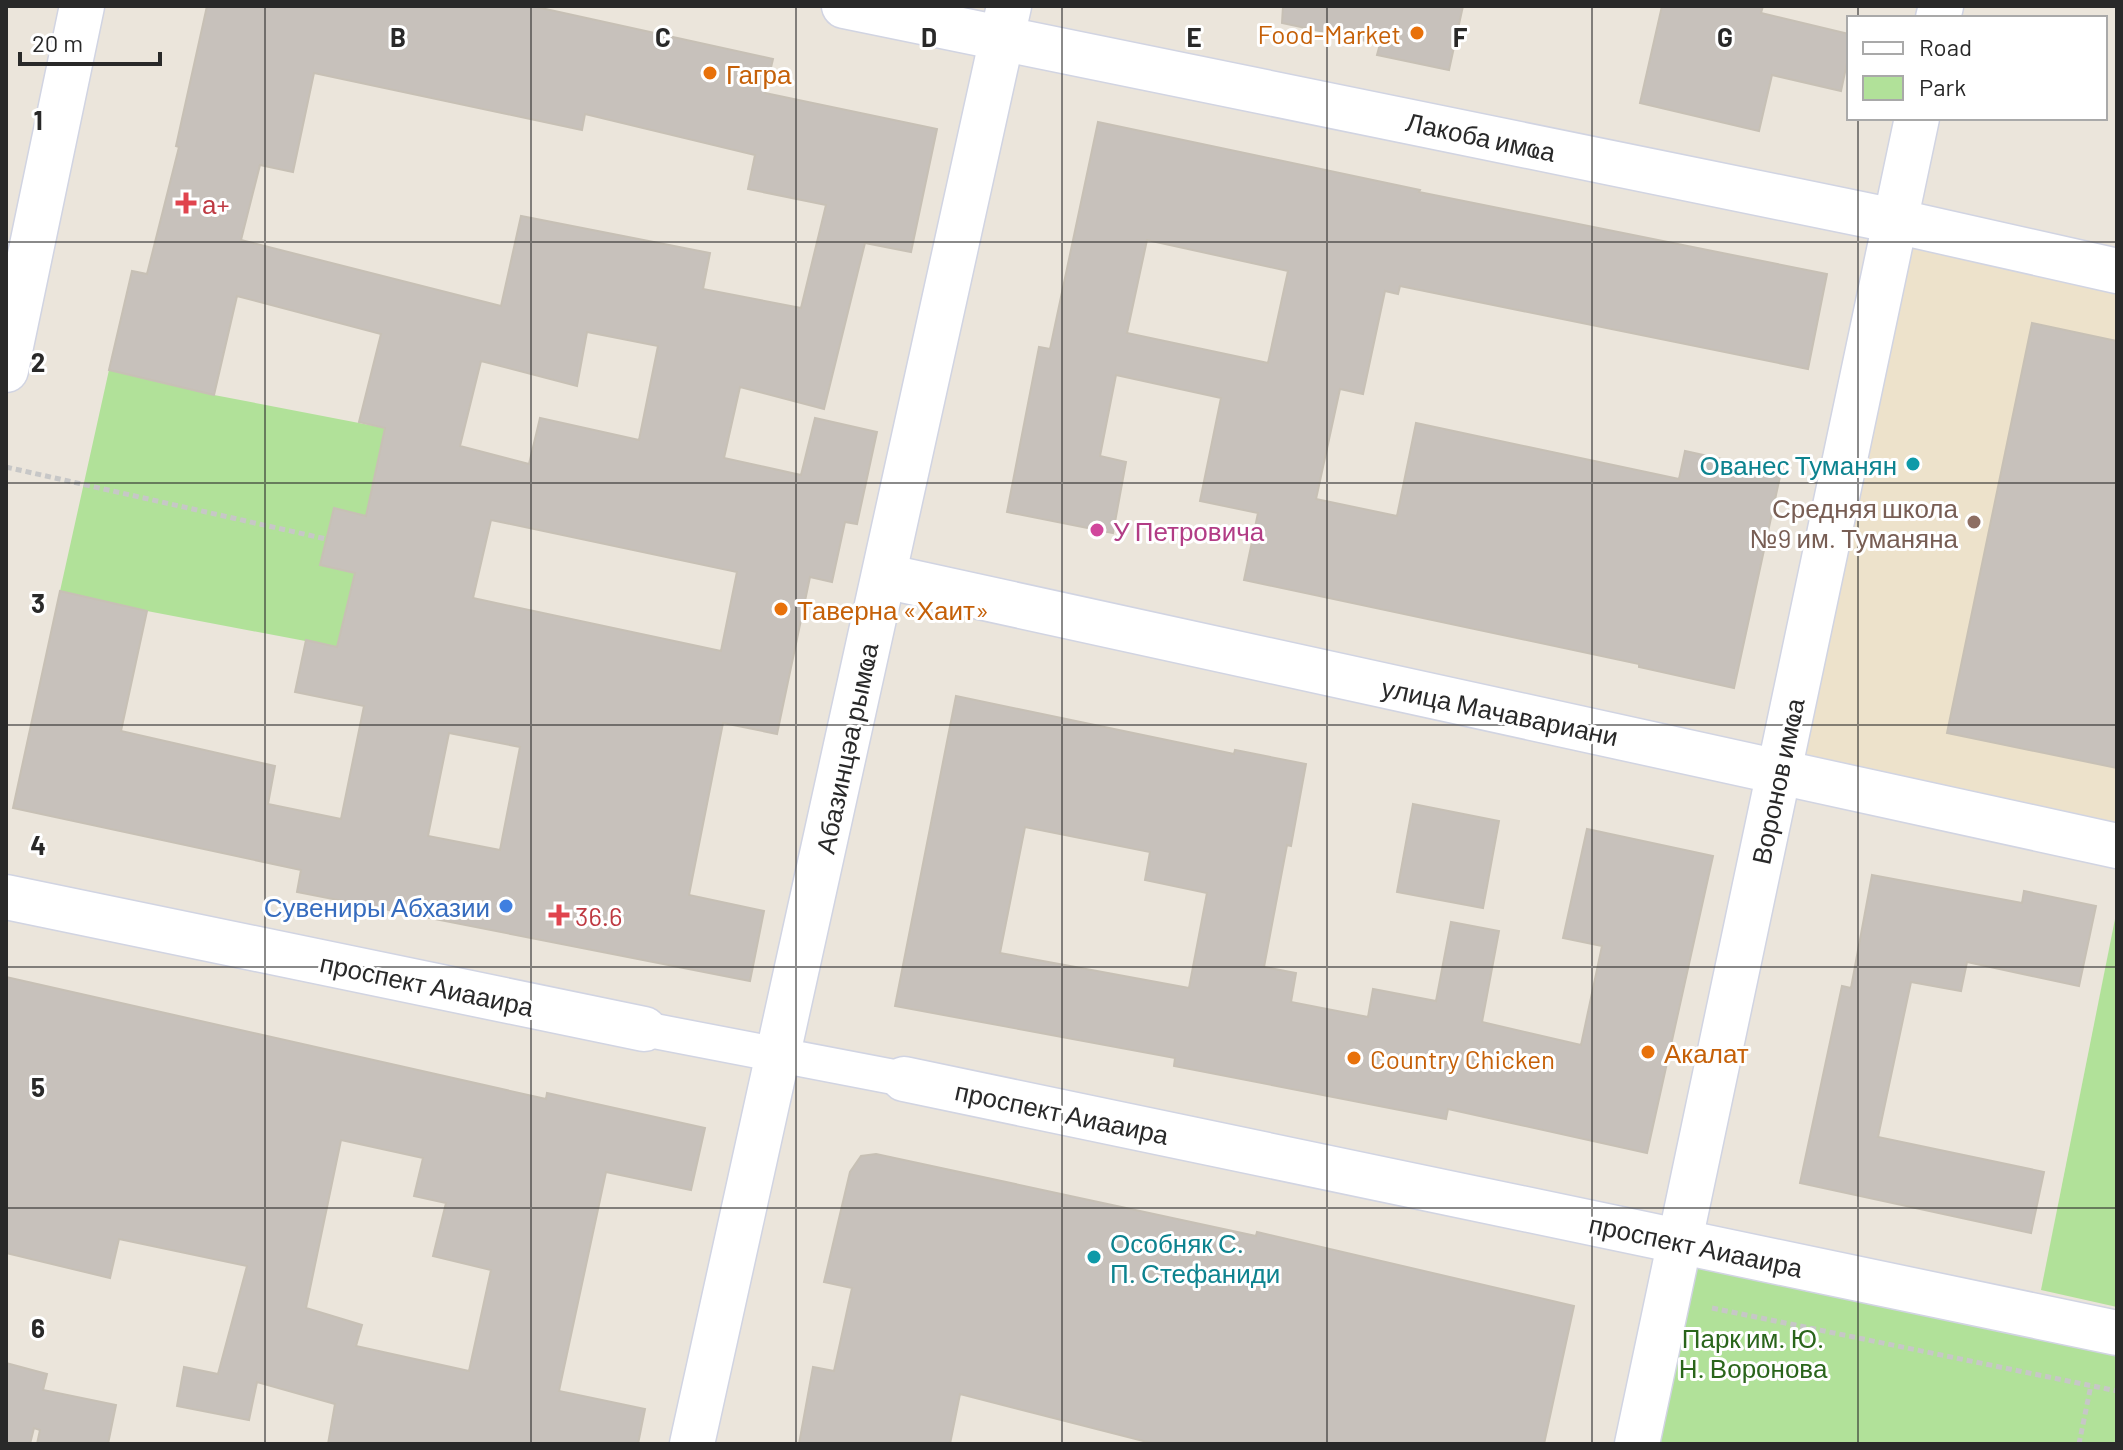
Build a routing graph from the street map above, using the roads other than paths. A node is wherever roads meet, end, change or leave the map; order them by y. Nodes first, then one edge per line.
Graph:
1 (82, 6) edge
2 (844, 6) edge
3 (1005, 22) edge
4 (1917, 120) edge
5 (1895, 221) junction
6 (2117, 271) edge
7 (6, 370) edge
8 (884, 576) junction
9 (1779, 772) junction
10 (2117, 846) edge
11 (6, 897) edge
12 (644, 1029) joint
13 (778, 1056) junction
14 (904, 1079) joint
15 (1680, 1242) junction
16 (2117, 1333) edge
17 (692, 1444) edge
18 (1637, 1444) edge

1 - 7 street
2 - 3 street, Лакоба имҩа
3 - 5 street, Лакоба имҩа
3 - 8 street, Абазинцәа рымҩа
4 - 5 street, Воронов имҩа
5 - 6 street, Лакоба имҩа
5 - 9 street, Воронов имҩа
8 - 9 street, улица Мачавариани
8 - 13 street, Абазинцәа рымҩа
9 - 10 street, улица Мачавариани
9 - 15 street, Воронов имҩа
11 - 12 street, проспект Аиааира
12 - 13 street, проспект Аиааира
13 - 14 street, проспект Аиааира
13 - 17 street, Абазинцәа рымҩа
14 - 15 street, проспект Аиааира
15 - 16 street, проспект Аиааира
15 - 18 street, Воронов имҩа

